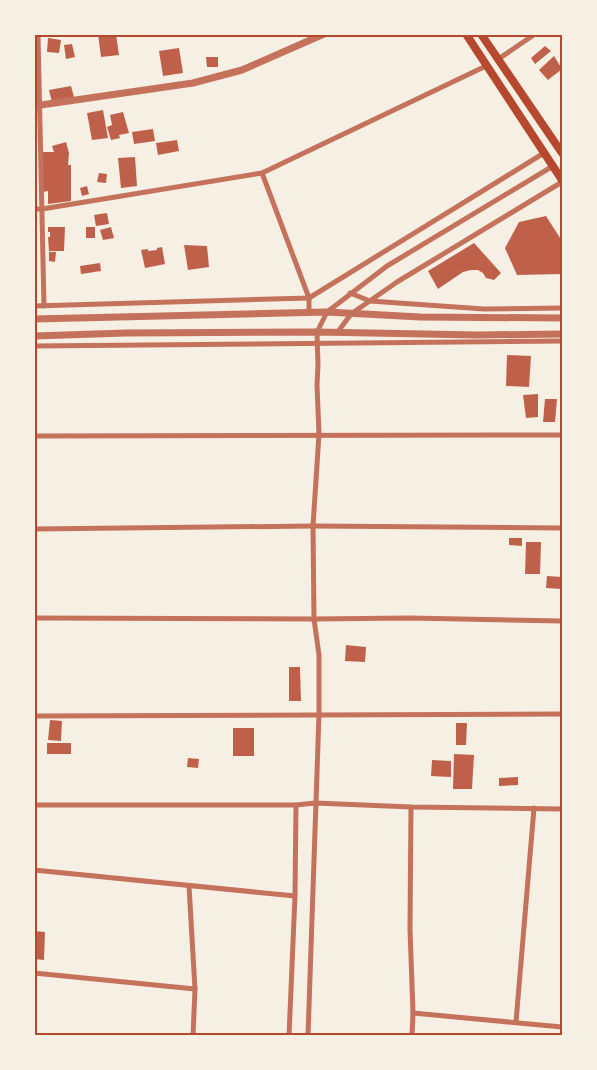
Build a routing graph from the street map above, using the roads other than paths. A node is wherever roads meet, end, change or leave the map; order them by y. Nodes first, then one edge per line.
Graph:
1 (39, 34) edge
2 (324, 34) edge
3 (466, 34) edge
4 (481, 34) edge
5 (535, 34) edge
6 (498, 60) junction
7 (486, 66) junction
8 (37, 106) edge
9 (544, 153) junction
10 (562, 153) edge
11 (553, 166) junction
12 (262, 173) junction
13 (562, 181) edge
14 (34, 209) edge
15 (42, 209) junction
16 (350, 293) junction
17 (309, 298) junction
18 (370, 301) junction
19 (34, 306) edge
20 (44, 306) junction
21 (562, 308) edge
22 (309, 312) junction
23 (327, 312) junction
24 (351, 314) junction
25 (562, 318) edge
26 (34, 319) edge
27 (317, 332) junction
28 (337, 333) junction
29 (562, 334) edge
30 (34, 336) edge
31 (562, 341) edge
32 (318, 343) junction
33 (34, 346) edge
34 (319, 434) junction
35 (562, 435) edge
36 (34, 436) edge
37 (313, 526) junction
38 (562, 528) edge
39 (34, 529) edge
40 (34, 618) edge
41 (314, 619) junction
42 (562, 621) edge
43 (319, 714) junction
44 (562, 714) edge
45 (34, 716) edge
46 (315, 803) junction
47 (34, 805) edge
48 (296, 805) junction
49 (411, 807) junction
50 (534, 808) junction
51 (562, 808) edge
52 (34, 870) edge
53 (189, 886) junction
54 (295, 896) junction
55 (34, 973) edge
56 (195, 989) junction
57 (413, 1013) junction
58 (516, 1022) junction
59 (562, 1027) edge
60 (193, 1035) edge
61 (290, 1035) edge
62 (308, 1035) edge
63 (412, 1035) edge

1 - 8 street
2 - 8 street
3 - 7 main road
4 - 6 main road
5 - 6 street
6 - 10 main road
7 - 9 main road
7 - 12 street
8 - 15 street
9 - 11 main road
9 - 17 street
11 - 13 main road
11 - 16 street
12 - 15 street
12 - 17 street
13 - 18 street
14 - 15 street
15 - 20 street
16 - 18 street
16 - 23 street
17 - 20 street
17 - 22 street
18 - 21 street
18 - 24 street
19 - 20 street
22 - 23 street
22 - 26 street
23 - 24 street
23 - 27 street
24 - 25 street
24 - 28 street
27 - 28 street
27 - 30 street
27 - 32 street
28 - 29 street
31 - 32 street
32 - 33 street
32 - 34 street
34 - 35 street
34 - 36 street
34 - 37 street
37 - 38 street
37 - 39 street
37 - 41 street
40 - 41 street
41 - 42 street
41 - 43 street
43 - 44 street
43 - 45 street
43 - 46 street
46 - 48 street
46 - 49 street
46 - 62 street
47 - 48 street
48 - 54 street
49 - 50 street
49 - 57 street
50 - 51 street
50 - 58 street
52 - 53 street
53 - 54 street
53 - 56 street
54 - 61 street
55 - 56 street
56 - 60 street
57 - 58 street
57 - 63 street
58 - 59 street

